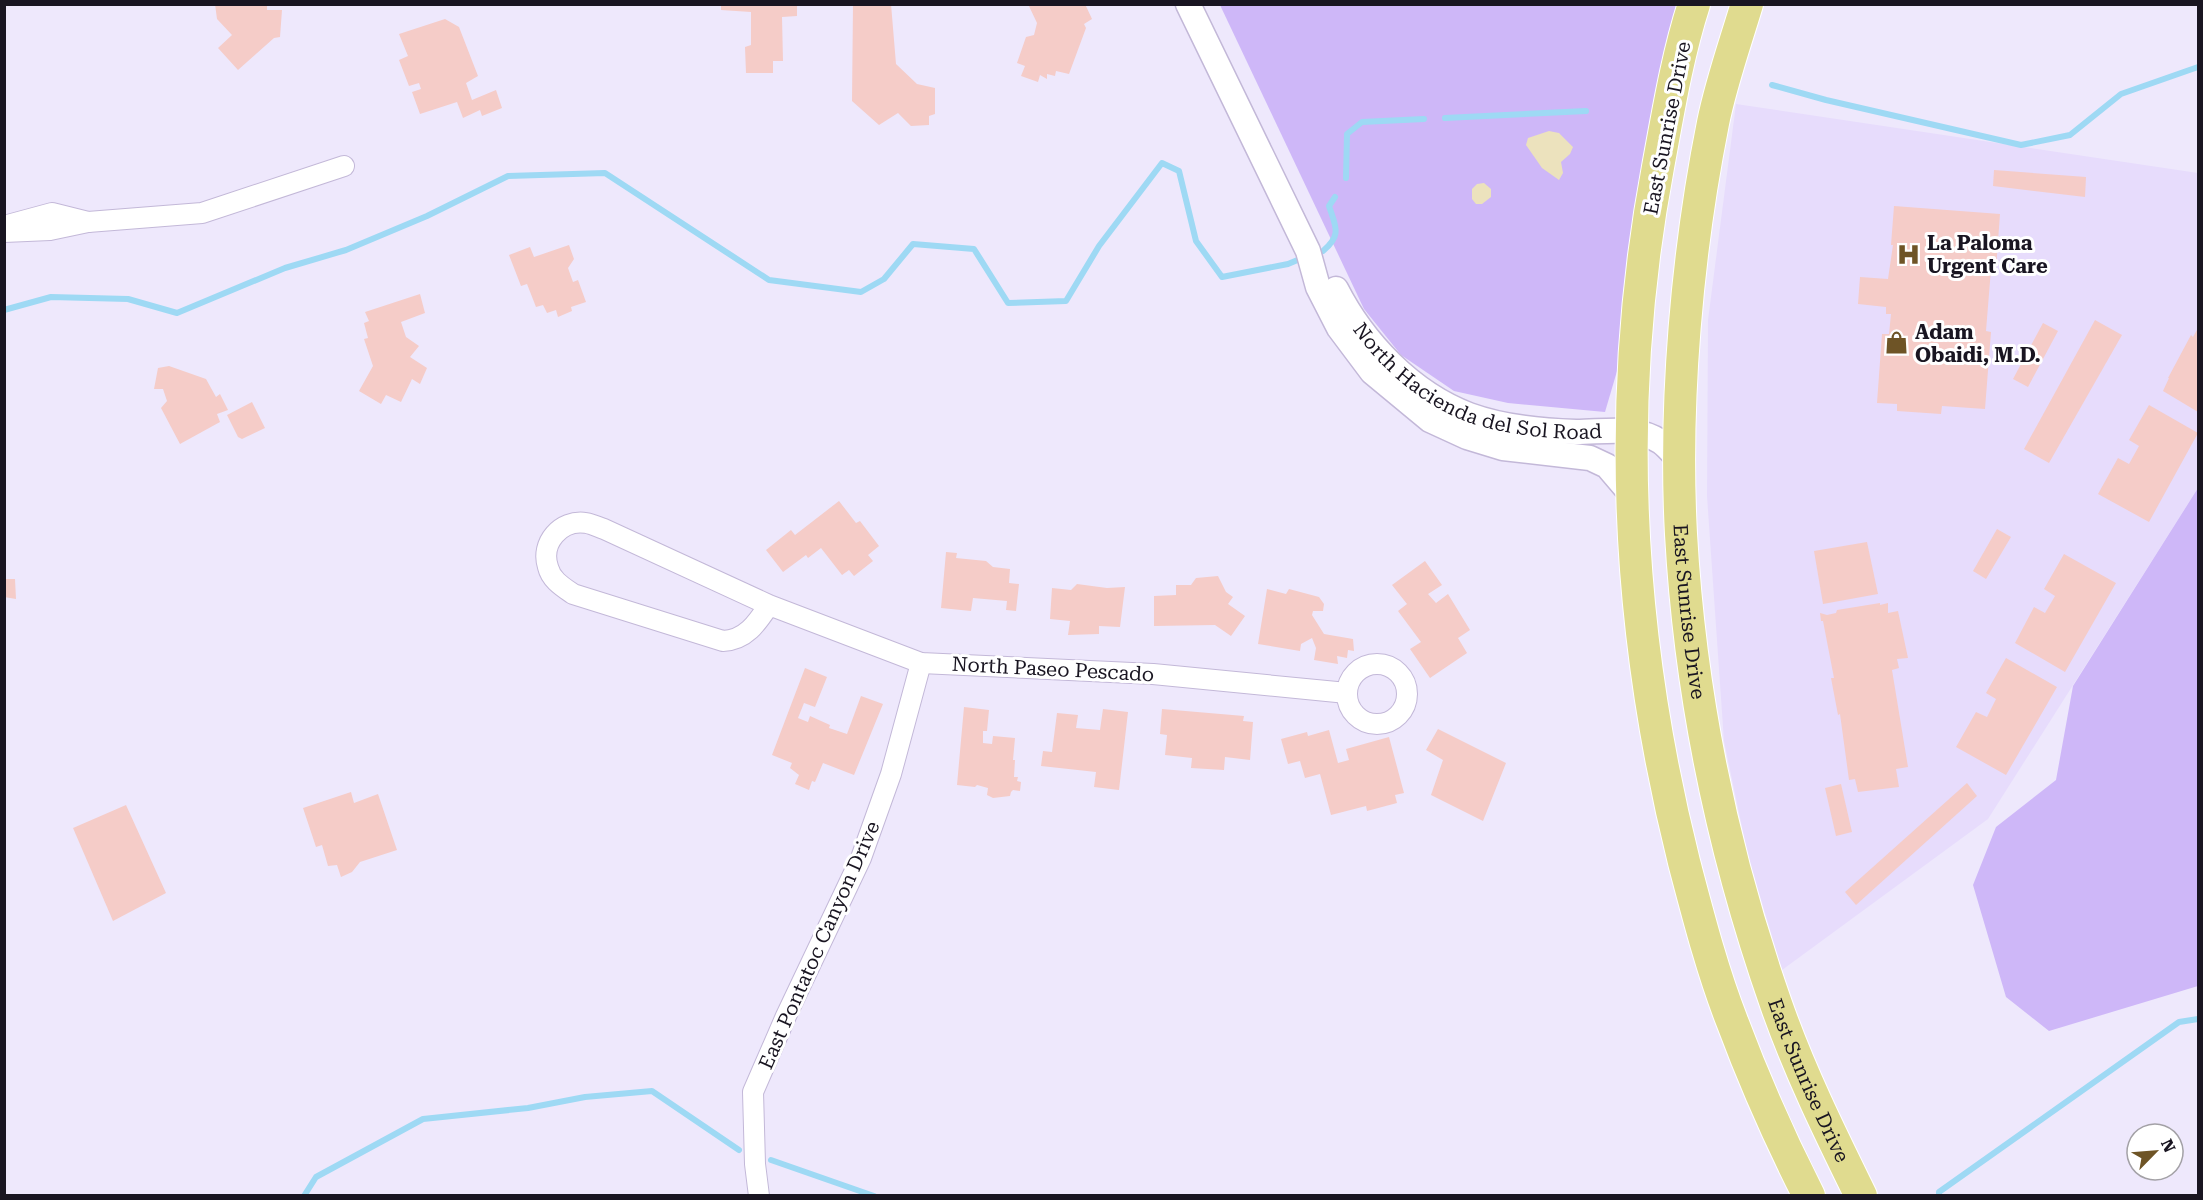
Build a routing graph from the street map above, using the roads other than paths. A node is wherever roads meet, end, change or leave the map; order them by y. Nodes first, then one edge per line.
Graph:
1 (1188, 4) edge
2 (1694, 4) edge
3 (1747, 4) edge
4 (344, 166) dead end
5 (88, 222) junction
6 (4, 226) edge
7 (4, 232) edge
8 (1308, 251) junction
9 (1631, 430) junction
10 (1680, 462) junction
11 (1630, 493) junction
12 (769, 605) junction
13 (921, 663) junction
14 (1347, 693) dead end
15 (1776, 1005) junction
16 (1731, 1018) junction
17 (759, 1196) edge
18 (1809, 1196) edge
19 (1861, 1196) edge

1 - 8 street, North Hacienda del Sol Road
2 - 9 main road, East Sunrise Drive
3 - 10 main road, East Sunrise Drive
4 - 5 street
5 - 6 street
5 - 7 street
8 - 9 street, North Hacienda del Sol Road
8 - 11 street, North Hacienda del Sol Road
9 - 10 street, North Hacienda del Sol Road
9 - 11 main road, East Sunrise Drive
10 - 15 main road, East Sunrise Drive
11 - 16 main road, East Sunrise Drive
12 - 12 street, North Paseo Pescado
12 - 13 street, North Paseo Pescado
13 - 14 street, North Paseo Pescado
13 - 17 street, East Pontatoc Canyon Drive
15 - 16 main road
15 - 19 main road, East Sunrise Drive
16 - 18 main road, East Sunrise Drive

